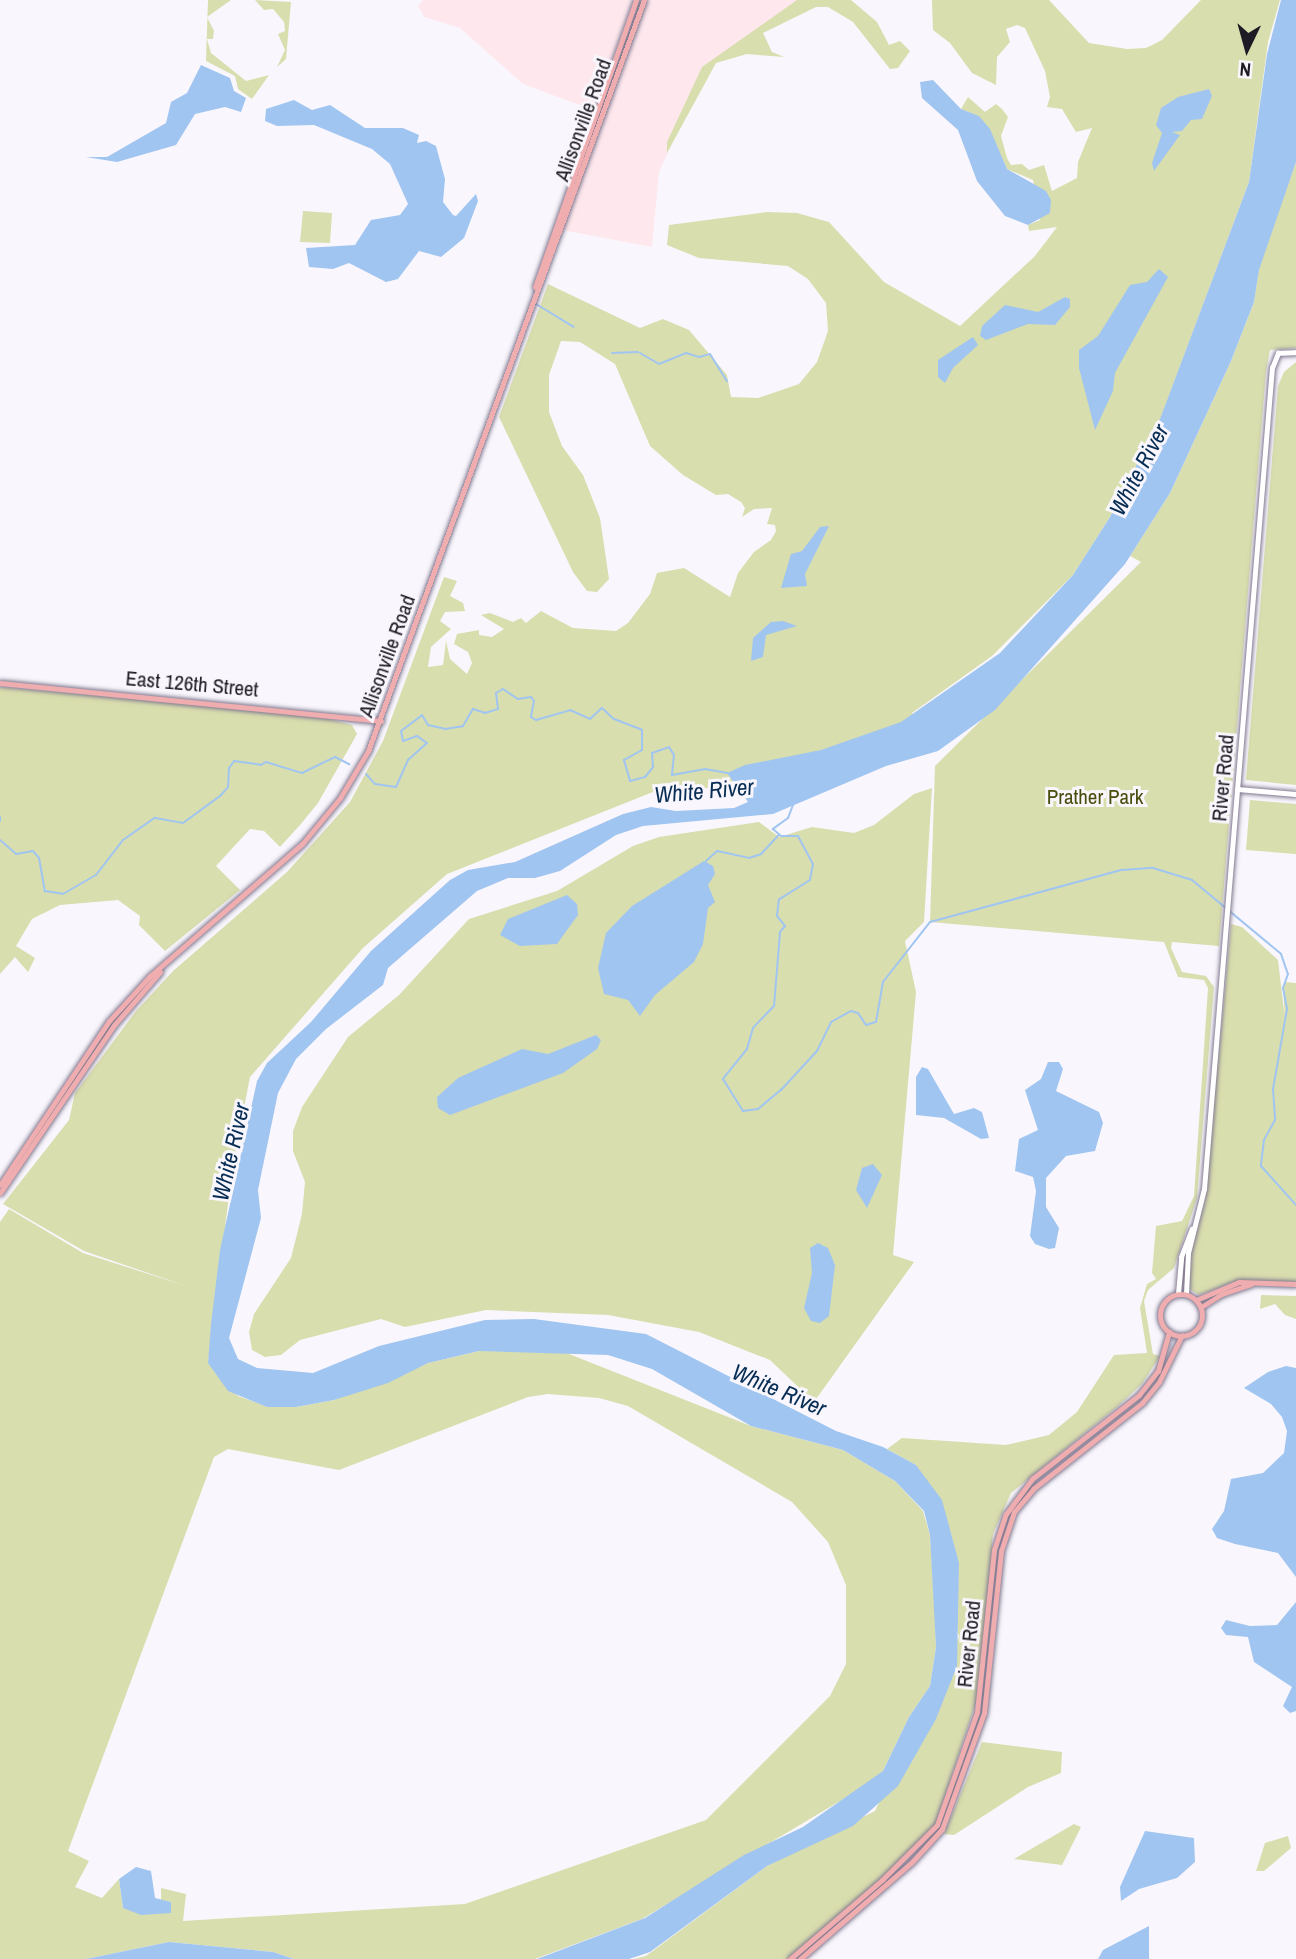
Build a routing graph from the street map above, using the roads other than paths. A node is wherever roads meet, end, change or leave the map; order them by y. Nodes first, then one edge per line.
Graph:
1 (636, 0) edge
2 (644, 0) edge
3 (535, 289) junction
4 (1296, 352) edge
5 (0, 683) edge
6 (381, 721) junction
7 (1237, 789) junction
8 (1296, 794) edge
9 (163, 966) junction
10 (4, 1173) edge
11 (0, 1185) edge
12 (0, 1193) edge
13 (1194, 1225) junction
14 (1265, 1282) junction
15 (1296, 1284) edge
16 (1178, 1294) junction
17 (1186, 1294) junction
18 (1196, 1300) junction
19 (1201, 1307) junction
20 (1169, 1332) junction
21 (1182, 1335) junction
22 (790, 1959) edge
23 (800, 1959) edge

1 - 3 main road, Allisonville Road
2 - 3 main road, Allisonville Road
3 - 6 main road, Allisonville Road
4 - 7 street, River Road
5 - 6 main road, East 126th Street
6 - 9 main road, Allisonville Road
7 - 8 street
7 - 13 street, River Road
9 - 10 main road, Allisonville Road
9 - 12 main road, Allisonville Road
10 - 11 main road, Allisonville Road
13 - 16 street, River Road
13 - 17 street, River Road
14 - 15 main road
14 - 18 main road
14 - 19 main road
16 - 17 main road
16 - 20 main road
17 - 18 main road
18 - 19 main road
19 - 21 main road
20 - 21 main road
20 - 22 main road, River Road
21 - 23 main road, River Road

